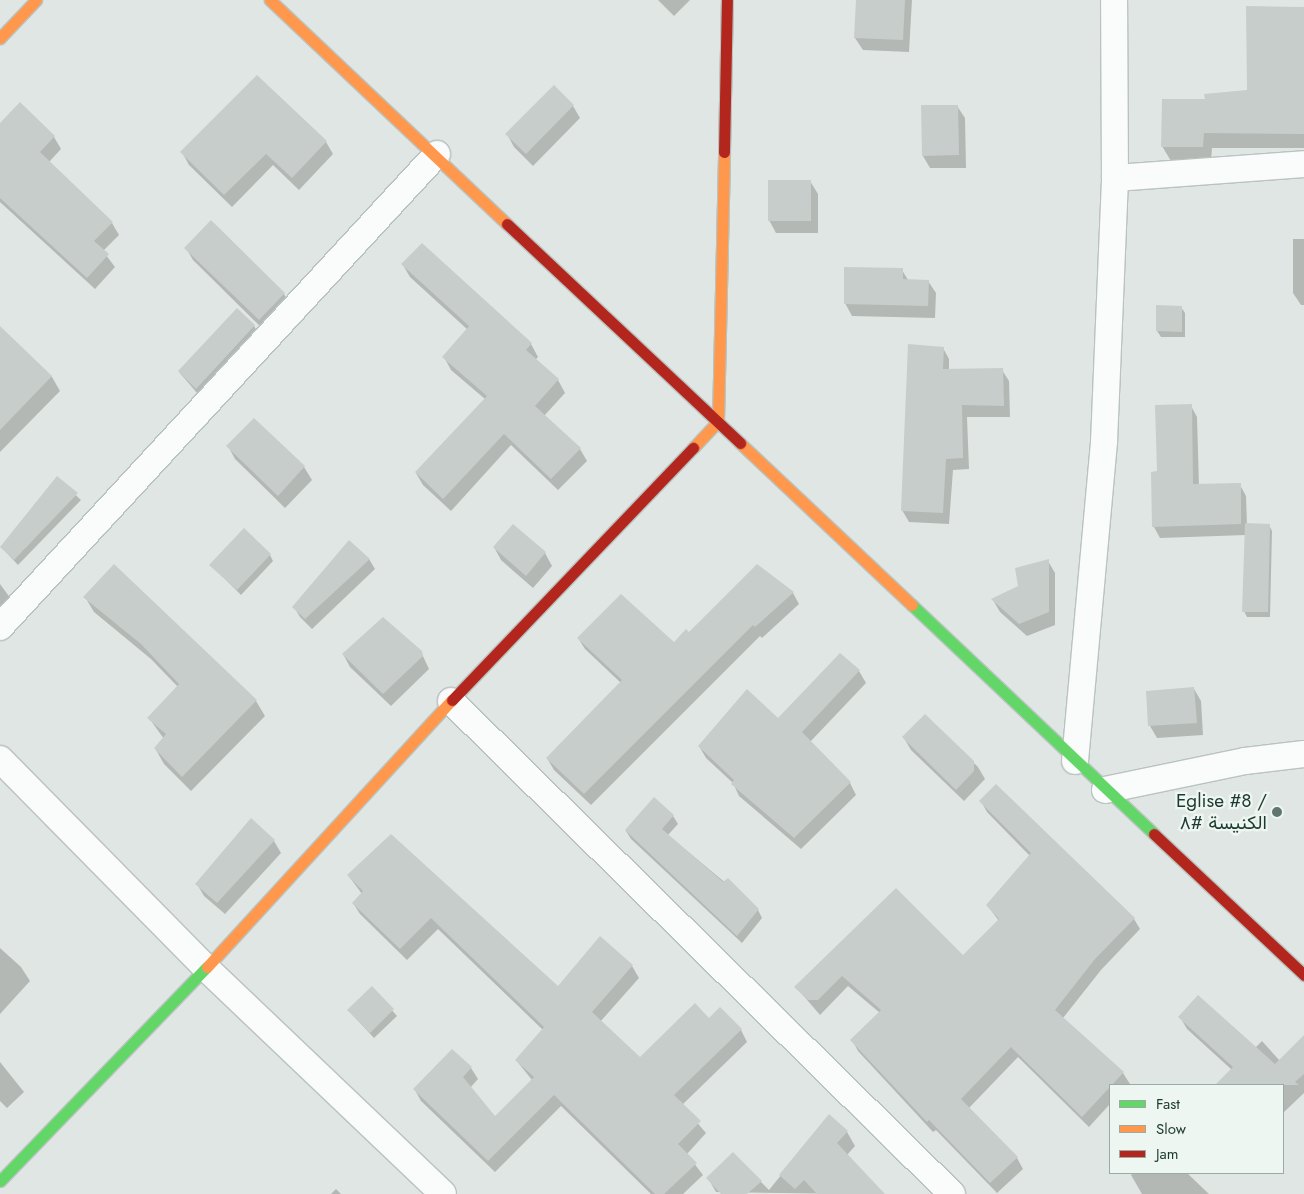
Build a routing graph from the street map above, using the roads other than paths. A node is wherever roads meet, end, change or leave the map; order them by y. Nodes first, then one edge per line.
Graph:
1 (36, 0) edge
2 (270, 0) edge
3 (727, 0) edge
4 (1114, 0) edge
5 (0, 38) edge
6 (437, 154) junction
7 (1304, 164) edge
8 (1115, 178) junction
9 (718, 421) junction
10 (0, 627) edge
11 (451, 700) junction
12 (1304, 754) edge
13 (0, 759) edge
14 (1075, 761) junction
15 (1105, 790) junction
16 (206, 968) junction
17 (1304, 975) edge
18 (0, 1181) edge
19 (443, 1194) edge
20 (952, 1194) edge

1 - 5 street
2 - 6 street
3 - 9 street
4 - 8 street
6 - 9 street
6 - 10 street
7 - 8 street
8 - 14 street
9 - 11 street
9 - 14 street
11 - 16 street
11 - 20 street
12 - 15 street
13 - 16 street
14 - 15 street
15 - 17 street
16 - 18 street
16 - 19 street

